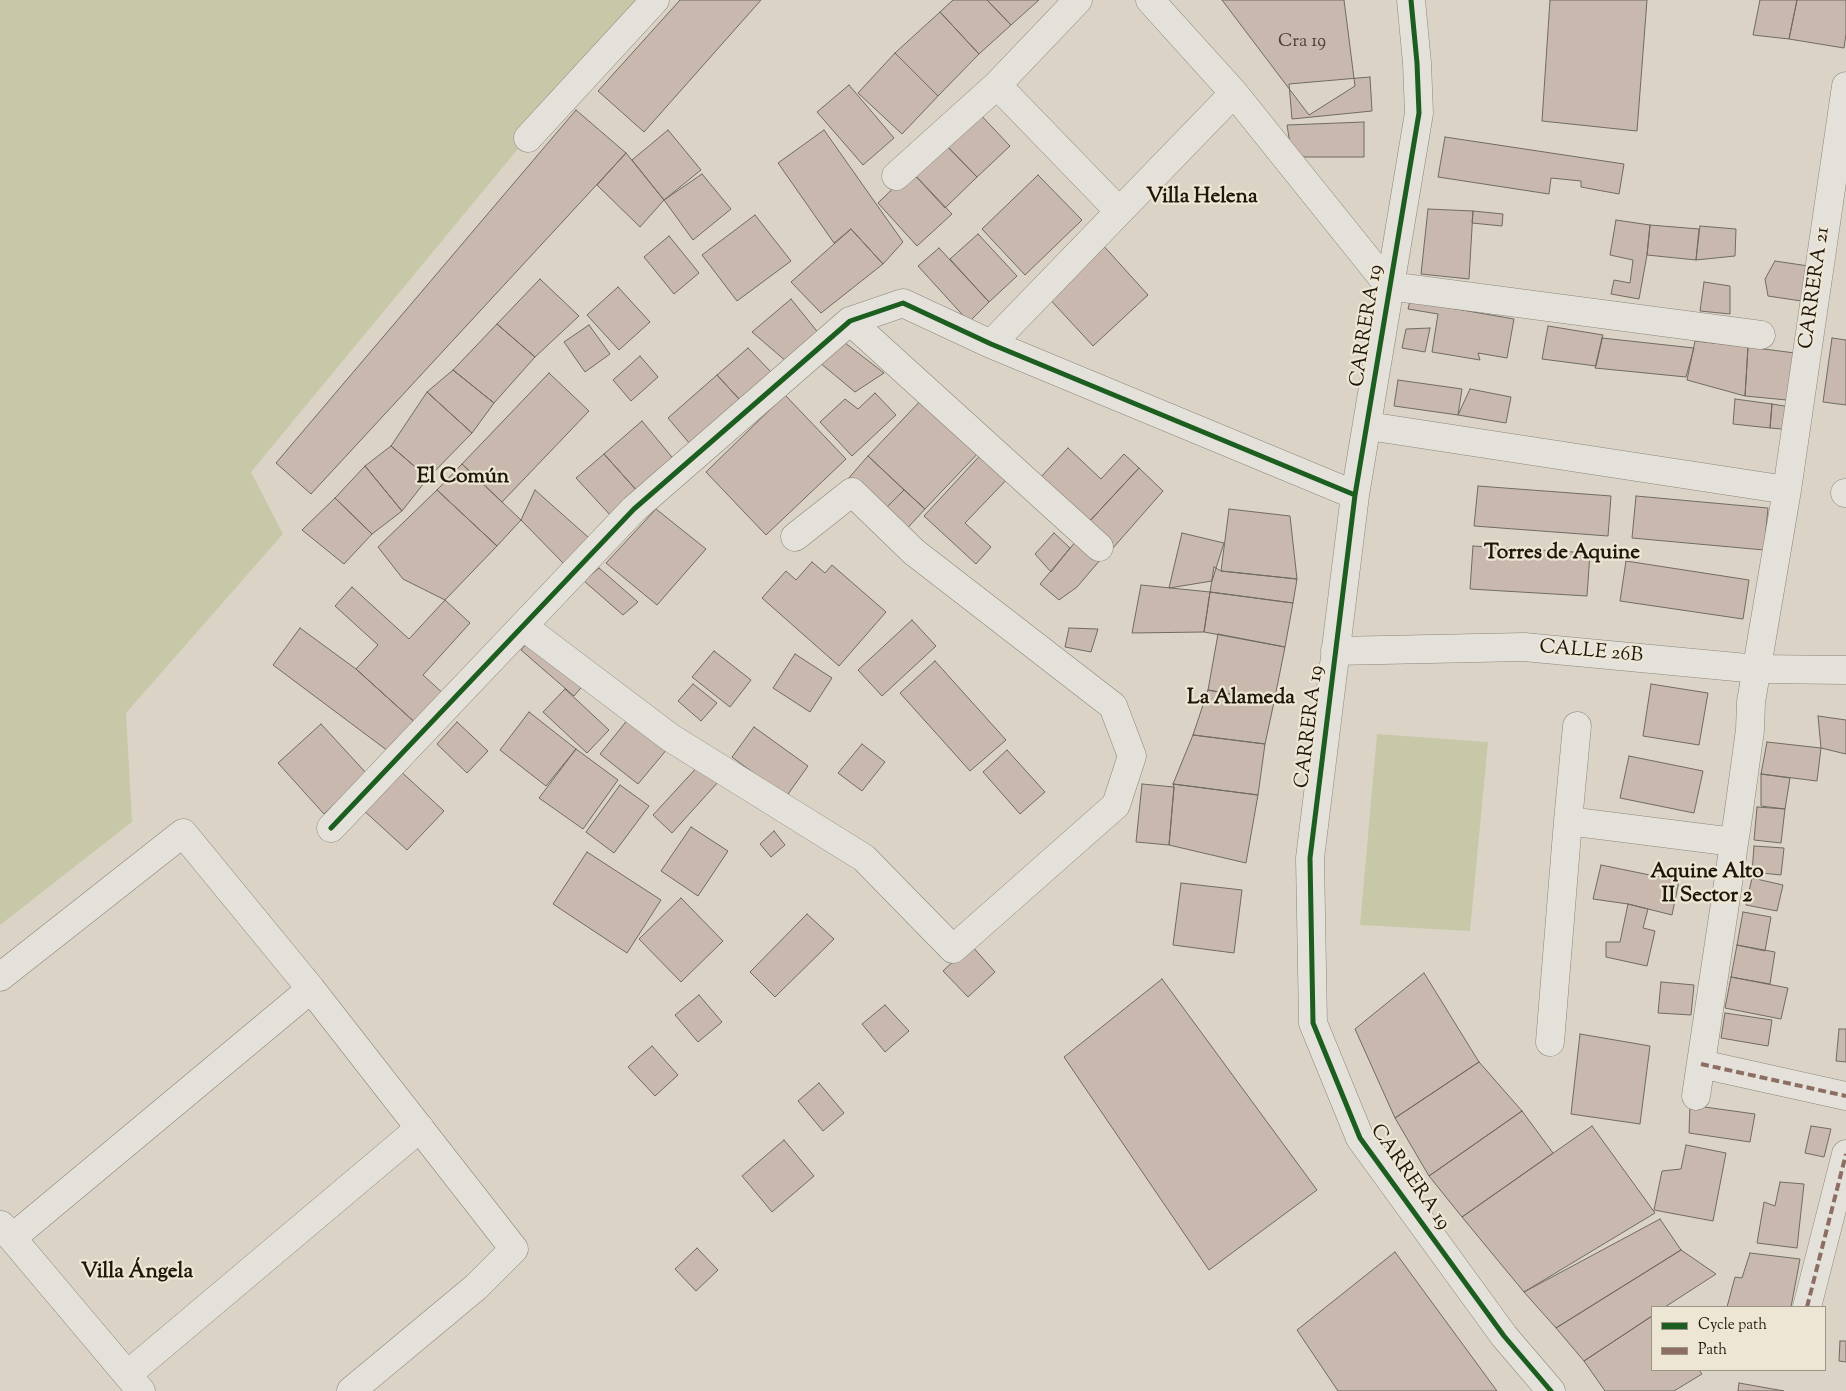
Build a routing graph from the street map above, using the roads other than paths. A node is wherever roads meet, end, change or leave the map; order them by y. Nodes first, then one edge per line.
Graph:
1 (655, 0) edge
2 (1078, 0) edge
3 (1150, 0) edge
4 (1411, 0) edge
5 (996, 85) junction
6 (1846, 86) edge
7 (1234, 93) junction
8 (528, 138) dead end
9 (896, 176) dead end
10 (1119, 211) junction
11 (1389, 286) junction
12 (850, 321) junction
13 (1761, 334) dead end
14 (991, 344) junction
15 (1368, 426) junction
16 (1786, 490) junction
17 (1355, 495) junction
18 (795, 537) dead end
19 (1100, 547) dead end
20 (524, 627) junction
21 (1335, 651) junction
22 (1757, 669) junction
23 (1846, 670) edge
24 (1577, 726) dead end
25 (1568, 821) junction
26 (331, 828) dead end
27 (1734, 842) junction
28 (0, 977) edge
29 (312, 989) junction
30 (1550, 1042) dead end
31 (1701, 1064) junction
32 (1696, 1096) dead end
33 (1846, 1096) edge
34 (420, 1128) junction
35 (1846, 1154) edge
36 (6, 1231) edge
37 (1807, 1306) edge
38 (134, 1383) edge
39 (351, 1391) edge
40 (1551, 1391) edge

1 - 8 street
2 - 5 street
3 - 7 street
4 - 11 street, CARRERA 19
5 - 9 street
5 - 10 street
6 - 16 street, CARRERA 21
7 - 10 street
7 - 11 street
10 - 14 street
11 - 13 street
11 - 15 street, CARRERA 19
12 - 14 street
12 - 19 street
12 - 20 street
14 - 17 street
15 - 16 street
15 - 17 street, CARRERA 19
16 - 22 street, CARRERA 21
17 - 21 street, CARRERA 19
18 - 20 street
20 - 26 street
21 - 22 street, CALLE 26B
21 - 40 street, CARRERA 19
22 - 23 street, CALLE 26B
22 - 27 street, CARRERA 21
24 - 25 street
25 - 27 street
25 - 30 street
27 - 31 street, CARRERA 21
28 - 29 street
29 - 34 street
29 - 36 street
31 - 32 street, CARRERA 21
31 - 33 street
34 - 38 street
34 - 39 street
35 - 37 street
36 - 38 street

